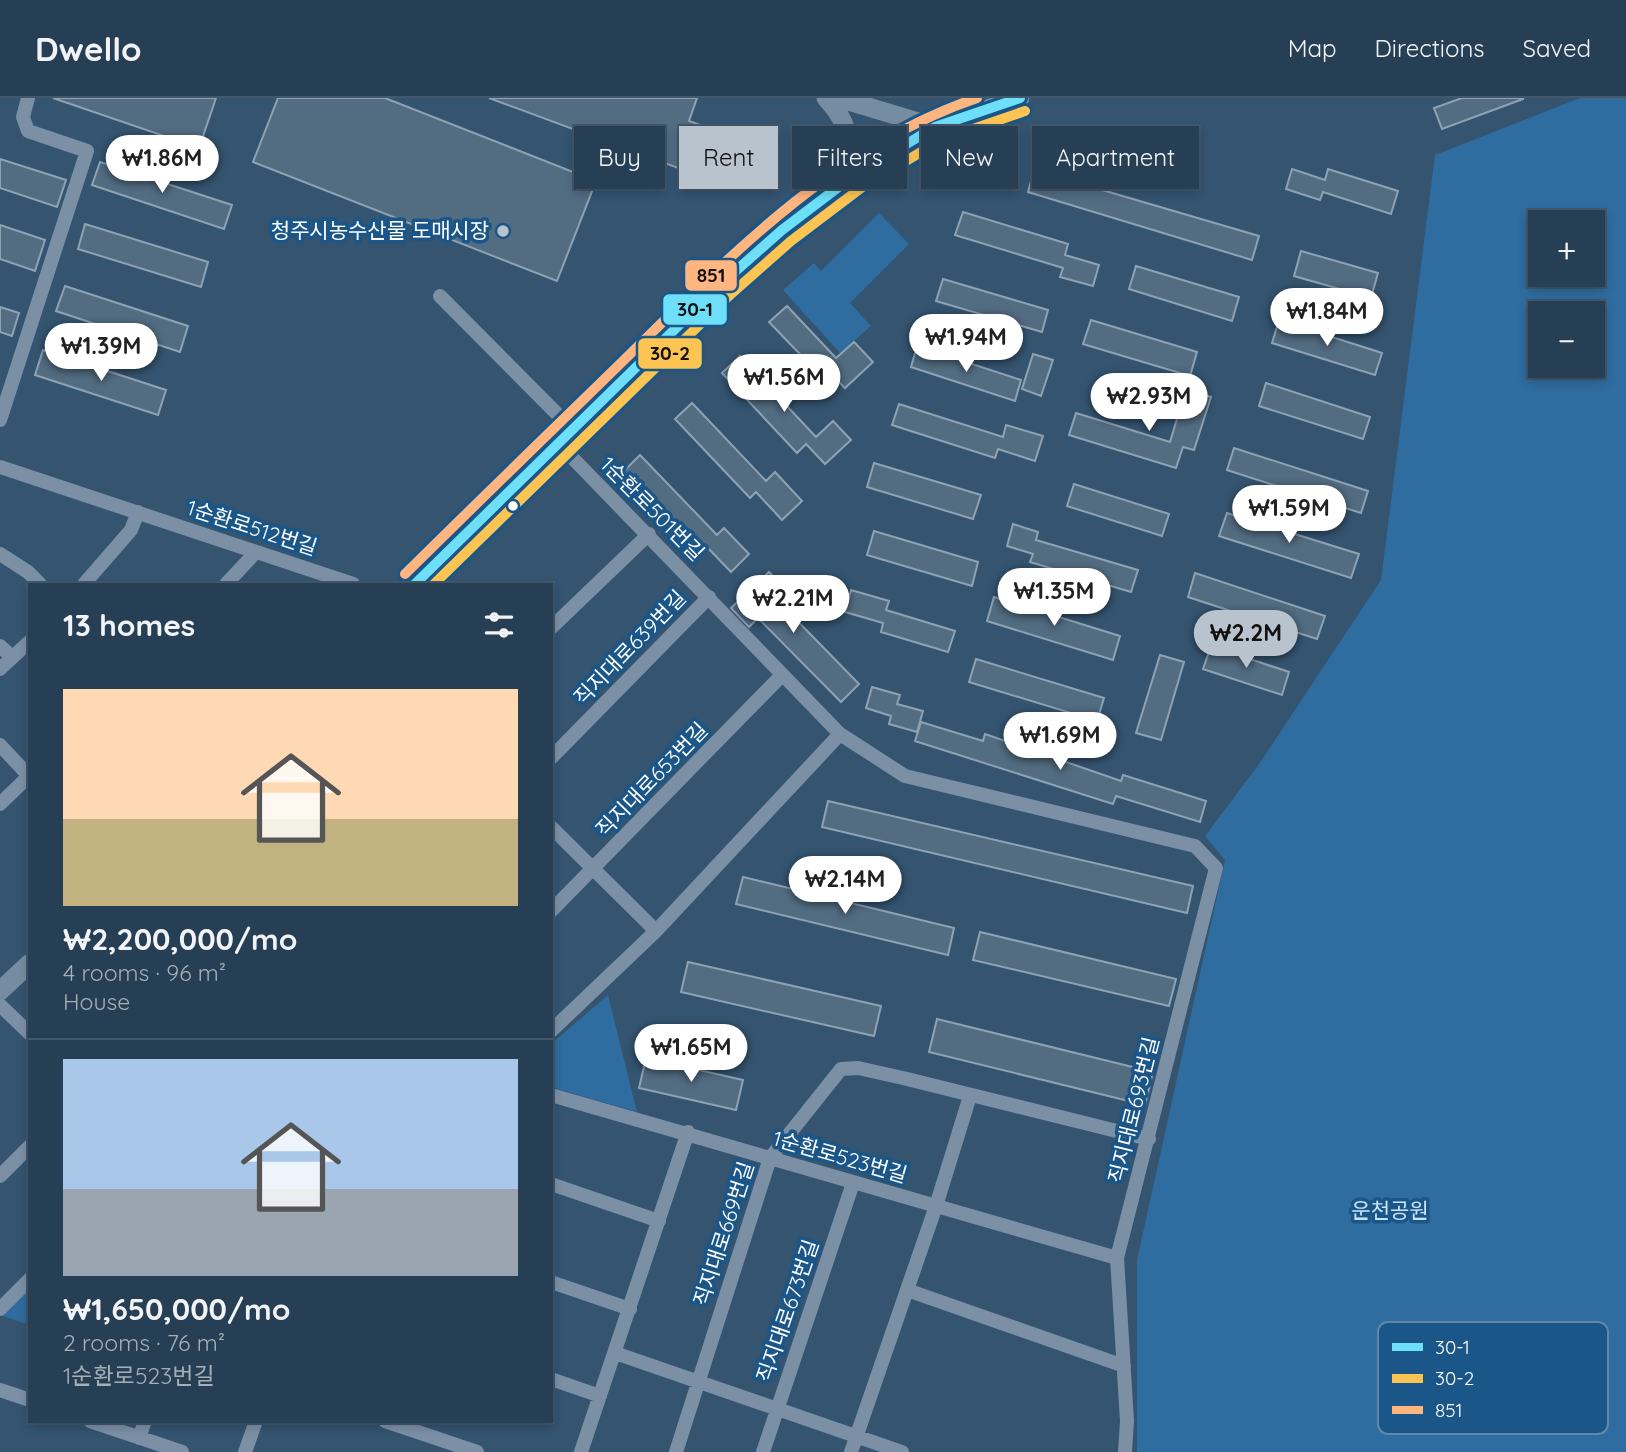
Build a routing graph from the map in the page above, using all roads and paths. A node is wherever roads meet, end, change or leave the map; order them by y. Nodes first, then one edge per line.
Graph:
1 (28, 98) edge
2 (826, 98) edge
3 (838, 98) edge
4 (1020, 98) edge
5 (932, 126) edge
6 (938, 126) edge
7 (921, 136) edge
8 (828, 194) junction
9 (440, 296) dead end
10 (0, 420) edge
11 (567, 438) junction
12 (0, 467) edge
13 (138, 512) junction
14 (649, 534) junction
15 (256, 552) junction
16 (0, 554) edge
17 (39, 583) edge
18 (85, 583) edge
19 (227, 583) edge
20 (350, 583) edge
21 (416, 583) edge
22 (709, 597) junction
23 (553, 626) edge
24 (28, 643) edge
25 (0, 646) edge
26 (12, 657) junction
27 (0, 669) edge
28 (781, 677) junction
29 (840, 734) junction
30 (0, 745) edge
31 (553, 756) edge
32 (28, 774) edge
33 (28, 776) edge
34 (0, 804) edge
35 (553, 829) edge
36 (1216, 868) joint
37 (594, 869) junction
38 (553, 909) edge
39 (656, 931) junction
40 (28, 965) edge
41 (0, 991) edge
42 (0, 1005) edge
43 (553, 1029) edge
44 (28, 1032) edge
45 (553, 1096) edge
46 (970, 1096) junction
47 (688, 1132) junction
48 (1149, 1139) junction
49 (28, 1148) edge
50 (770, 1158) junction
51 (0, 1175) edge
52 (853, 1183) junction
53 (553, 1185) edge
54 (936, 1206) junction
55 (659, 1221) junction
56 (1117, 1258) junction
57 (28, 1281) edge
58 (553, 1283) edge
59 (906, 1290) junction
60 (0, 1309) edge
61 (630, 1309) junction
62 (615, 1353) junction
63 (1124, 1366) junction
64 (553, 1380) edge
65 (699, 1381) junction
66 (0, 1390) edge
67 (600, 1396) junction
68 (28, 1399) edge
69 (777, 1407) junction
70 (96, 1423) edge
71 (144, 1423) edge
72 (255, 1423) edge
73 (391, 1423) edge
74 (857, 1435) junction
75 (139, 1438) junction
76 (182, 1452) edge
77 (245, 1452) edge
78 (477, 1452) edge
79 (580, 1452) edge
80 (676, 1452) edge
81 (763, 1452) edge
82 (851, 1452) edge
83 (902, 1452) edge
84 (1125, 1452) edge

1 - 10 street
2 - 8 street
3 - 5 street
4 - 6 street
7 - 8 street
8 - 11 street
9 - 11 street, 1순환로501번길
11 - 14 street, 1순환로501번길
11 - 21 street
12 - 13 street, 1순환로512번길
13 - 15 street, 1순환로512번길
13 - 18 street
14 - 22 street, 1순환로501번길
14 - 23 street
15 - 19 street
15 - 20 street, 1순환로512번길
16 - 17 street
22 - 28 street, 1순환로501번길
22 - 31 street, 직지대로639번길
24 - 26 street
25 - 26 street
26 - 27 street
28 - 29 street, 1순환로501번길
28 - 37 street, 직지대로653번길
29 - 36 street, 1순환로501번길
29 - 39 street
30 - 32 street
33 - 34 street
35 - 37 street
36 - 48 street, 직지대로693번길
37 - 38 street, 직지대로653번길
37 - 39 street
39 - 43 street
40 - 41 street
42 - 44 street
45 - 47 street, 1순환로523번길
46 - 48 street, 직지대로669번길
46 - 50 street, 직지대로669번길
46 - 54 street
47 - 50 street, 1순환로523번길
47 - 55 street
48 - 56 street, 직지대로693번길
49 - 51 street
50 - 52 street, 1순환로523번길
50 - 65 street, 직지대로669번길
52 - 54 street, 1순환로523번길
52 - 69 street, 직지대로673번길
53 - 55 street
54 - 56 street, 1순환로523번길
54 - 59 street
55 - 61 street
56 - 63 street, 직지대로693번길
57 - 60 street
58 - 61 street
59 - 63 street
59 - 74 street
61 - 62 street
62 - 65 street
62 - 67 street
63 - 84 street, 직지대로693번길
64 - 67 street
65 - 69 street
65 - 80 street, 직지대로669번길
66 - 68 street
67 - 79 street
69 - 74 street
69 - 81 street, 직지대로673번길
70 - 75 street
71 - 75 street
72 - 77 street
73 - 78 street
74 - 82 street
74 - 83 street
75 - 76 street

